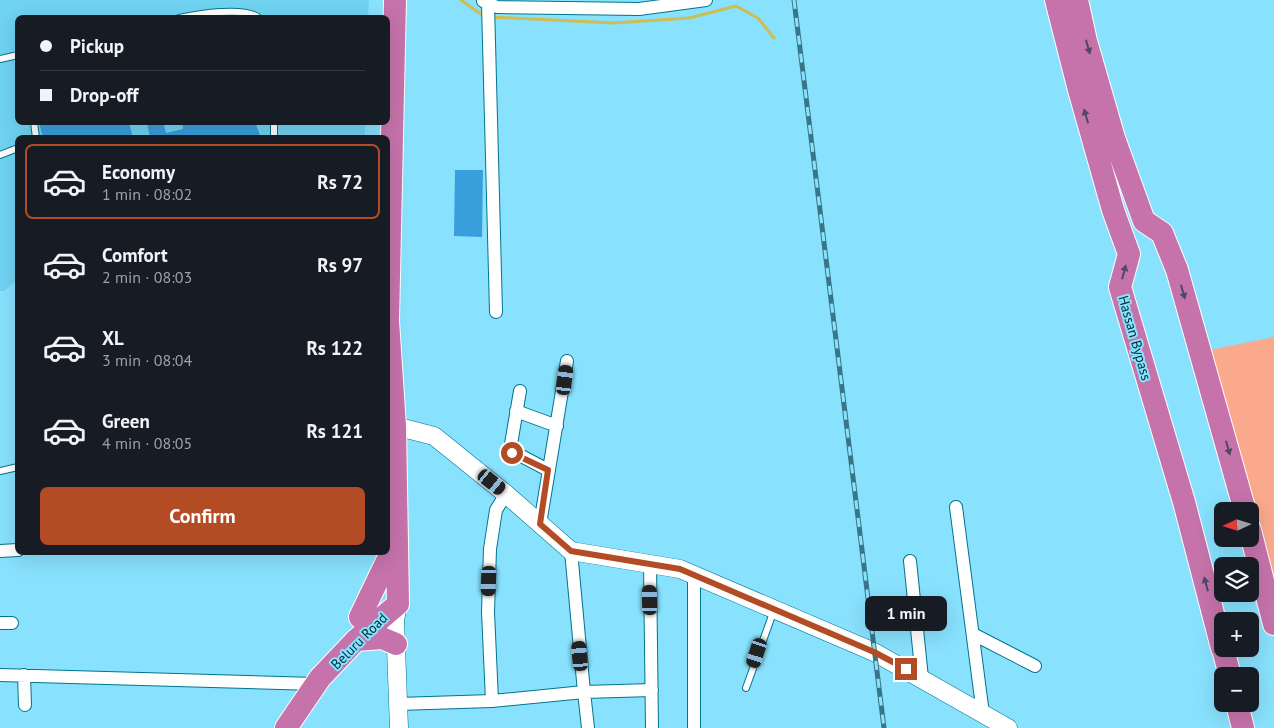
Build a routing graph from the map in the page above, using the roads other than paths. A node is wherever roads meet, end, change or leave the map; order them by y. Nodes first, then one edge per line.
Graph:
1 (383, 0) edge
2 (395, 0) edge
3 (706, 0) edge
4 (1056, 0) edge
5 (1077, 0) edge
6 (485, 2) edge
7 (689, 2) edge
8 (206, 15) edge
9 (256, 15) edge
10 (382, 15) edge
11 (15, 56) edge
12 (0, 59) edge
13 (15, 149) edge
14 (0, 156) edge
15 (390, 229) edge
16 (496, 312) dead end
17 (390, 351) edge
18 (568, 361) dead end
19 (520, 391) dead end
20 (516, 411) junction
21 (395, 426) junction
22 (557, 426) junction
23 (15, 468) edge
24 (548, 470) junction
25 (0, 471) edge
26 (506, 494) junction
27 (1242, 502) edge
28 (956, 506) dead end
29 (540, 524) junction
30 (1255, 548) edge
31 (0, 550) edge
32 (15, 550) edge
33 (571, 551) junction
34 (388, 555) edge
35 (388, 561) junction
36 (910, 561) dead end
37 (650, 564) junction
38 (694, 575) junction
39 (393, 605) junction
40 (774, 609) junction
41 (1214, 614) edge
42 (360, 617) junction
43 (1274, 624) edge
44 (973, 634) junction
45 (356, 640) junction
46 (396, 644) junction
47 (1034, 666) dead end
48 (0, 675) edge
49 (24, 675) junction
50 (922, 678) junction
51 (318, 681) junction
52 (746, 688) dead end
53 (652, 690) junction
54 (584, 692) junction
55 (492, 701) junction
56 (398, 704) junction
57 (25, 705) dead end
58 (1239, 712) edge
59 (983, 714) junction
60 (286, 728) edge
61 (399, 728) edge
62 (588, 728) edge
63 (652, 728) edge
64 (694, 728) edge
65 (1008, 728) edge
66 (1243, 728) edge

1 - 10 highway
2 - 15 highway
3 - 7 street
41 -> 4 highway, Hassan Bypass
5 -> 27 highway
6 - 7 street
6 - 16 street
8 - 9 lane
11 - 12 lane
13 - 14 lane
17 - 21 highway
18 - 22 street
19 - 20 street
20 - 22 street
20 - 24 street
21 - 26 main road
21 - 39 highway
22 - 24 street
23 - 25 lane
24 - 29 street
26 - 29 main road
26 - 55 street
28 - 44 street
29 - 33 main road
30 - 43 highway
31 - 32 street
33 - 37 main road
33 - 54 street
34 - 35 highway
35 - 39 highway
35 - 42 highway
36 - 50 street
37 - 38 main road
37 - 53 street
38 - 40 main road
38 - 64 street
39 - 42 highway, Beluru Road
39 - 45 highway, Beluru Road
39 - 46 main road
40 - 50 main road
40 - 52 lane
42 - 51 highway, Beluru Road
44 - 47 street
44 - 59 street
45 - 46 highway
45 - 51 highway, Beluru Road
46 - 56 main road
48 - 49 street
49 - 51 street
49 - 57 street
50 - 59 main road
51 - 60 highway, Beluru Road
53 - 54 street
53 - 63 street
54 - 55 street
54 - 62 street
55 - 56 street
56 - 61 main road
58 - 66 highway
59 - 65 main road

